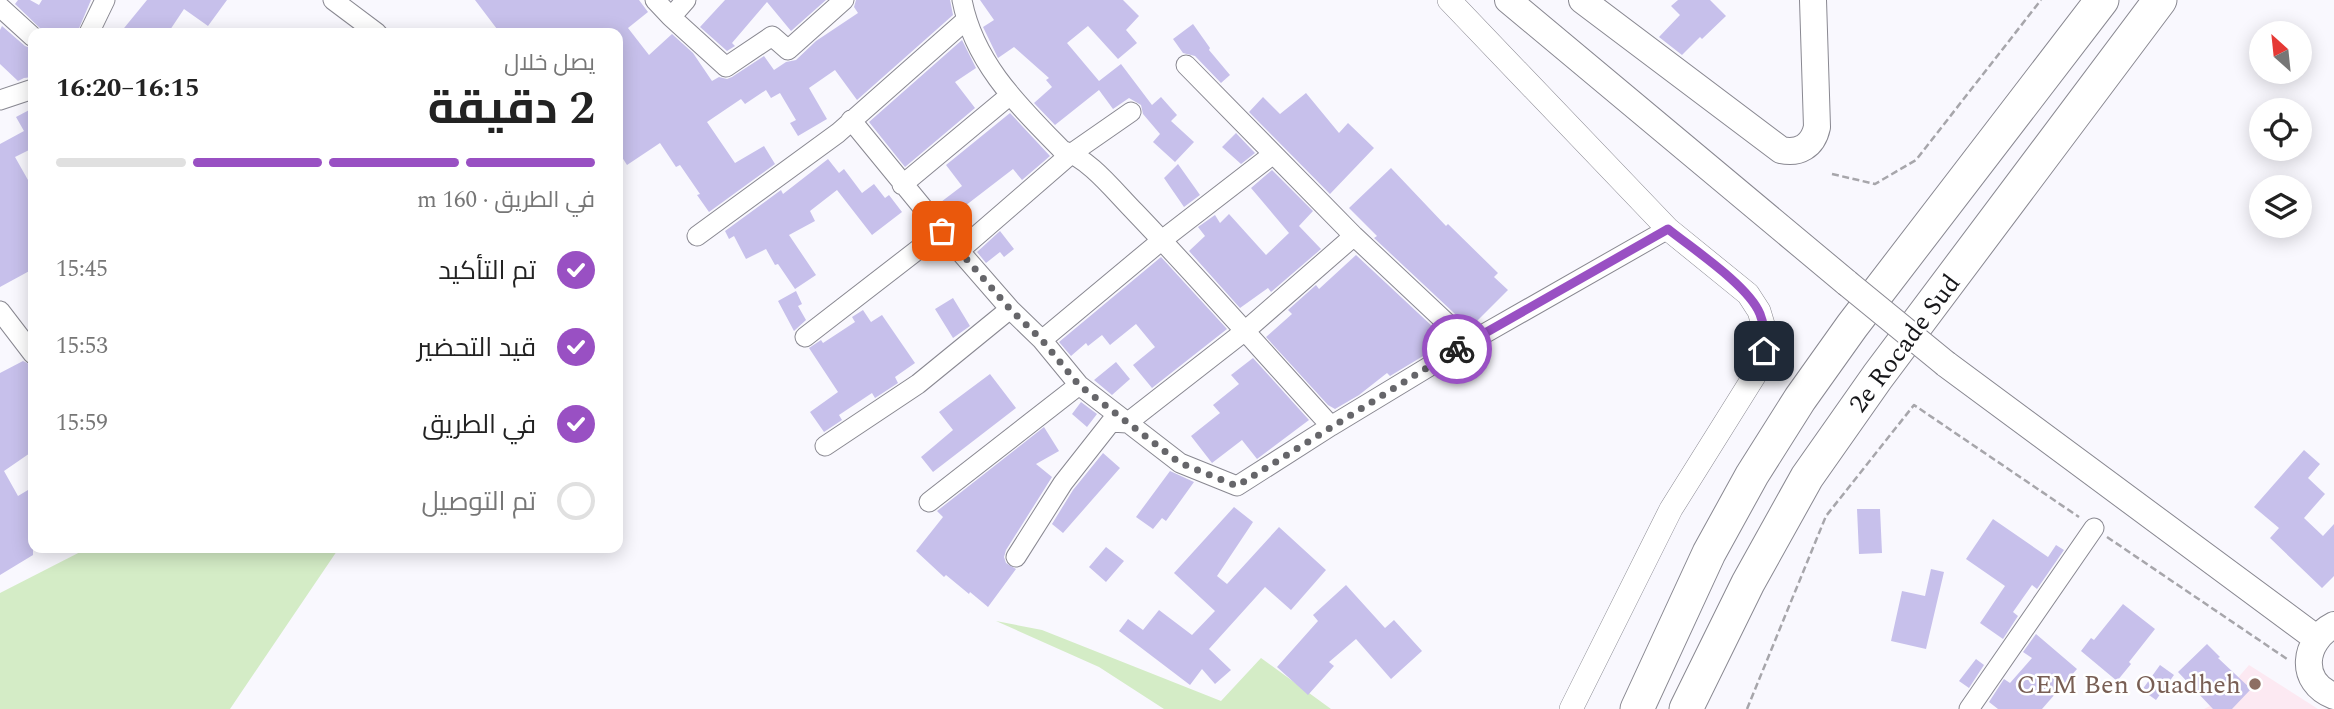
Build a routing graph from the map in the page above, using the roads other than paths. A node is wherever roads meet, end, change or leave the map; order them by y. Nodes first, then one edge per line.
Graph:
1 (105, 0) edge
2 (333, 0) edge
3 (655, 0) edge
4 (686, 0) edge
5 (844, 0) edge
6 (962, 0) edge
7 (1449, 0) edge
8 (1508, 0) edge
9 (1582, 0) edge
10 (1813, 0) edge
11 (2102, 0) edge
12 (2160, 0) edge
13 (0, 6) edge
14 (671, 17) junction
15 (966, 20) junction
16 (91, 28) edge
17 (370, 28) edge
18 (28, 32) edge
19 (1186, 65) dead end
20 (28, 91) edge
21 (1009, 96) junction
22 (0, 100) edge
23 (1130, 112) dead end
24 (851, 120) junction
25 (1072, 153) junction
26 (1272, 155) junction
27 (902, 185) junction
28 (1668, 229) junction
29 (942, 231) junction
30 (697, 236) dead end
31 (1354, 236) junction
32 (1162, 240) junction
33 (959, 251) junction
34 (1010, 309) junction
35 (0, 311) edge
36 (1245, 331) junction
37 (805, 337) dead end
38 (1042, 340) junction
39 (1468, 343) junction
40 (28, 347) edge
41 (1079, 385) junction
42 (1127, 423) junction
43 (1331, 426) junction
44 (825, 446) dead end
45 (929, 502) dead end
46 (2094, 528) road end
47 (1016, 557) dead end
48 (2325, 632) edge
49 (2334, 696) edge
50 (1572, 709) edge
51 (1637, 709) edge
52 (1686, 709) edge
53 (1969, 709) edge

1 - 16 street
2 - 17 street
3 - 14 street
4 - 14 street
5 - 14 street
6 - 15 street
7 - 28 street
8 - 48 main road, bridge
9 - 10 main road
11 - 51 highway, 2e Rocade Sud
12 - 52 highway, 2e Rocade Sud
13 - 18 street
15 - 21 street
15 - 24 street
19 - 26 street
20 - 22 street
21 - 25 street
21 - 27 street
23 - 25 street
24 - 27 street
24 - 30 street
25 - 32 street
25 - 33 street
26 - 31 street
26 - 32 street
27 - 29 street
28 - 39 street
28 - 50 street
29 - 33 street
29 - 37 street
31 - 36 street
31 - 39 street
32 - 36 street
32 - 38 street
33 - 34 street
34 - 38 street
34 - 44 street
35 - 40 street
36 - 42 street
36 - 43 street
38 - 41 street
39 - 43 street
41 - 42 street
41 - 45 street
42 - 43 street
42 - 47 street
46 - 53 street
48 - 49 main road

